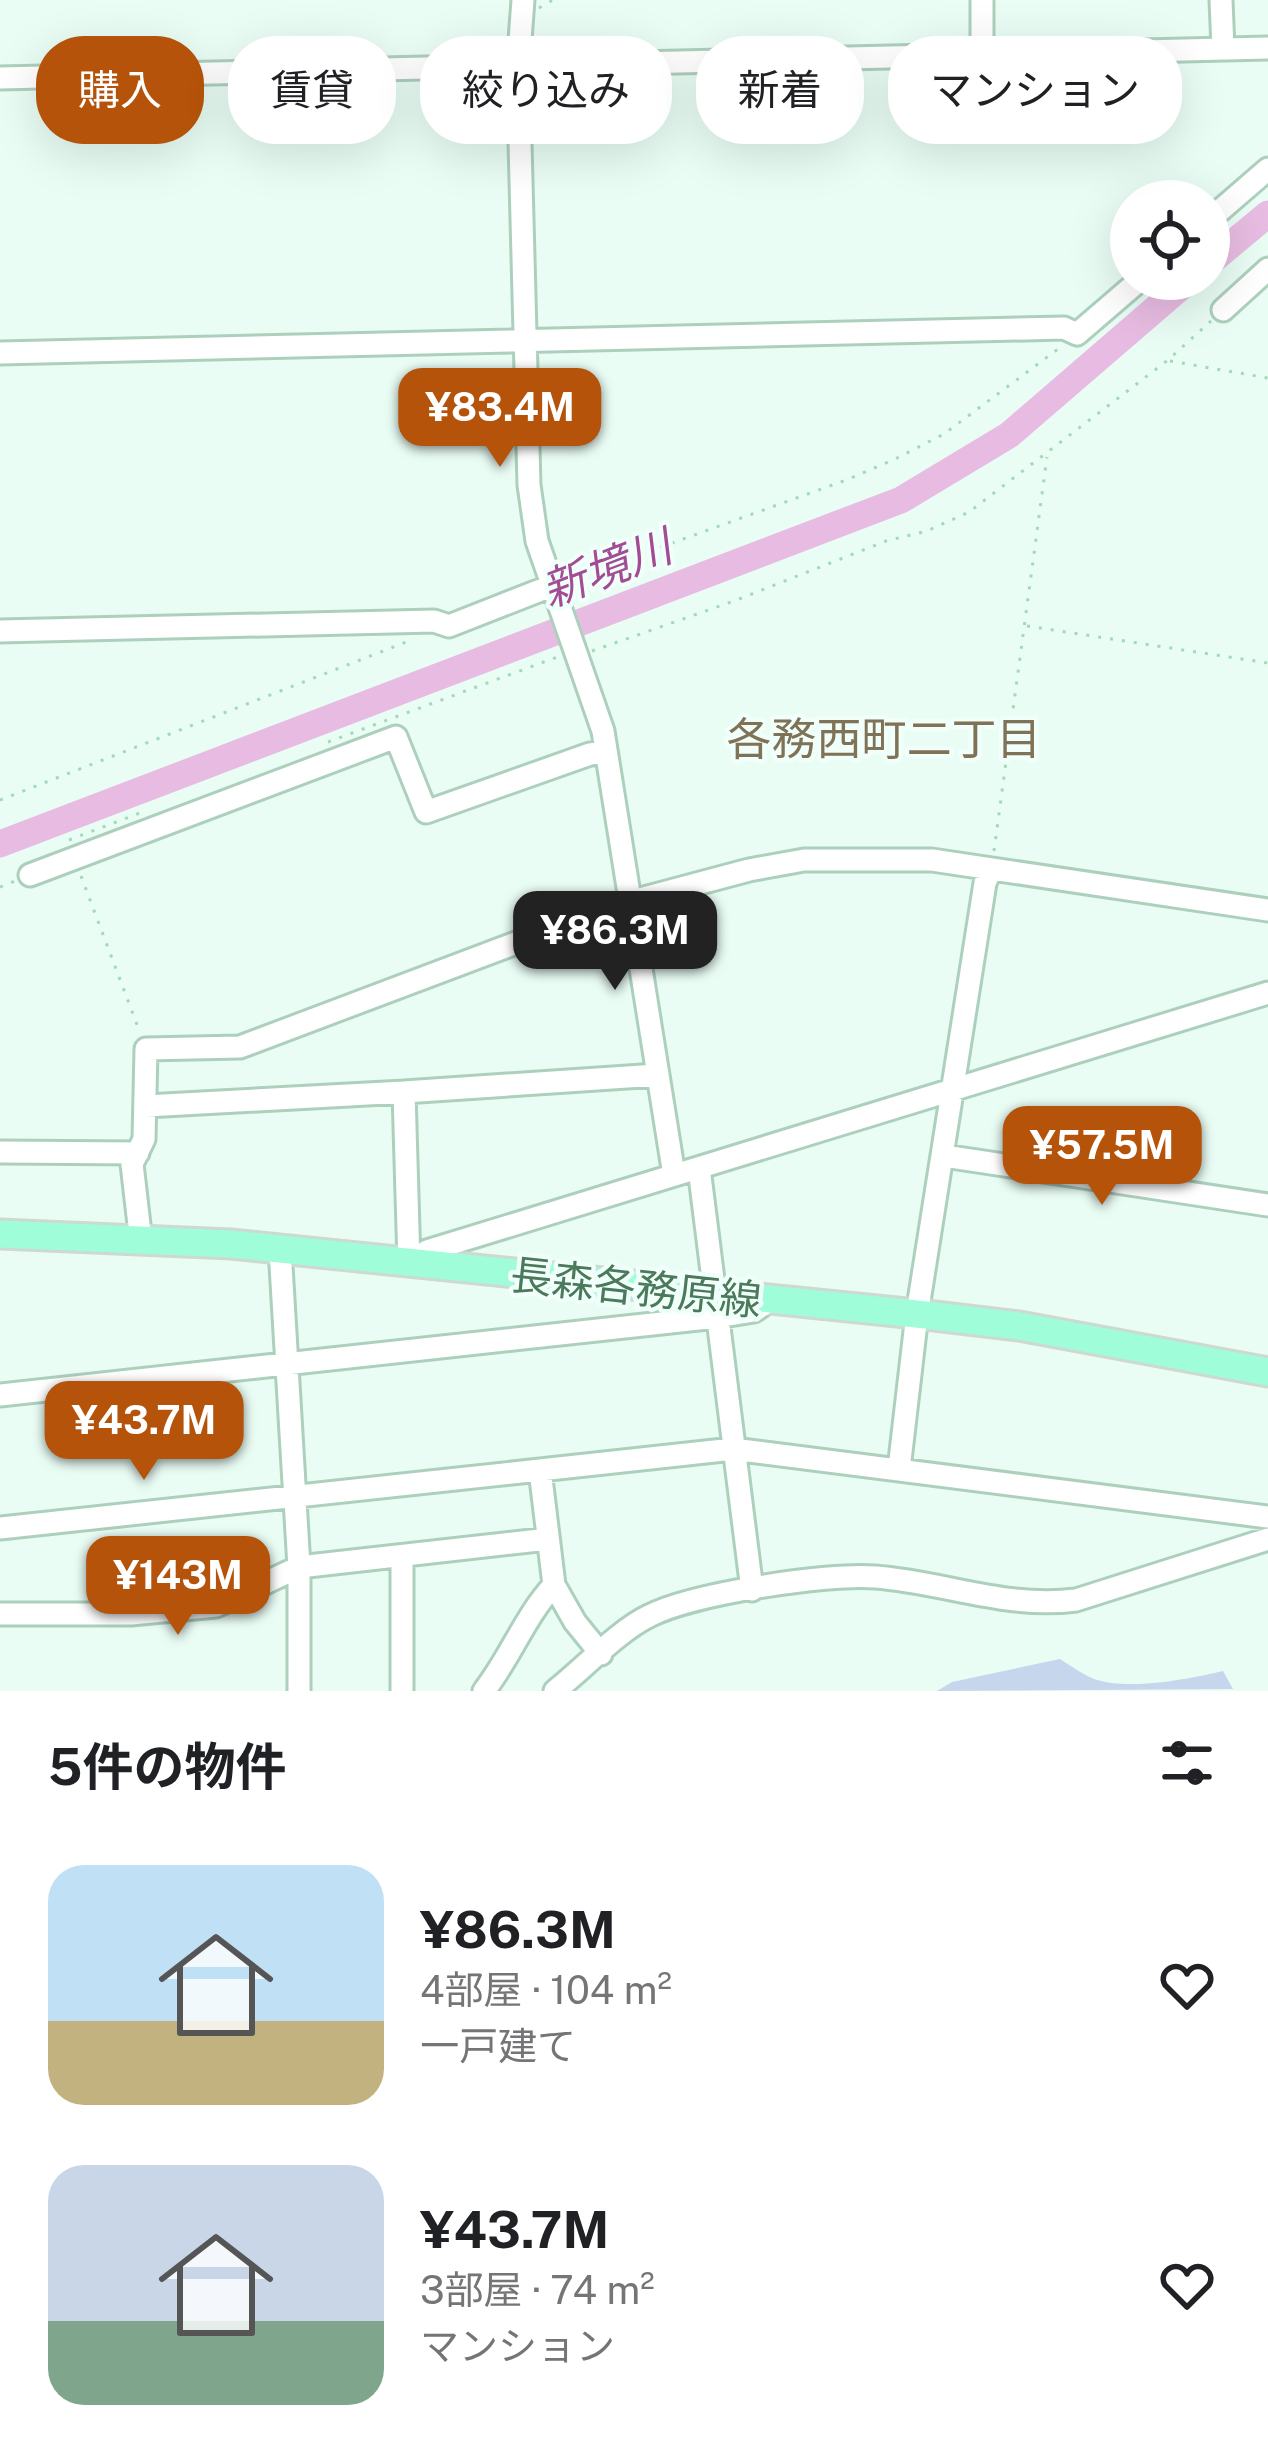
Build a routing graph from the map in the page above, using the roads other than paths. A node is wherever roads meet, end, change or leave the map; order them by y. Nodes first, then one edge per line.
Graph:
1 (523, 0) edge
2 (982, 0) edge
3 (1222, 0) edge
4 (520, 36) edge
5 (982, 36) edge
6 (1268, 48) edge
7 (1223, 49) junction
8 (1182, 50) edge
9 (888, 58) edge
10 (672, 64) edge
11 (420, 70) edge
12 (0, 78) edge
13 (520, 144) edge
14 (1268, 169) edge
15 (1230, 202) edge
16 (1268, 269) edge
17 (1117, 300) edge
18 (1223, 310) road end
19 (525, 342) junction
20 (0, 353) edge
21 (555, 594) junction
22 (0, 631) edge
23 (606, 752) junction
24 (991, 869) junction
25 (30, 875) dead end
26 (628, 902) junction
27 (1268, 910) edge
28 (1268, 993) edge
29 (657, 1075) junction
30 (954, 1091) junction
31 (404, 1092) junction
32 (146, 1106) junction
33 (0, 1152) edge
34 (138, 1153) junction
35 (944, 1156) junction
36 (699, 1168) junction
37 (674, 1175) junction
38 (1268, 1205) edge
39 (0, 1234) edge
40 (141, 1241) junction
41 (280, 1249) junction
42 (409, 1264) junction
43 (715, 1305) junction
44 (917, 1314) junction
45 (286, 1363) junction
46 (1268, 1372) edge
47 (0, 1395) edge
48 (733, 1450) junction
49 (899, 1469) junction
50 (540, 1470) junction
51 (295, 1496) junction
52 (1268, 1516) edge
53 (0, 1528) edge
54 (548, 1539) junction
55 (1268, 1539) edge
56 (402, 1556) junction
57 (299, 1568) junction
58 (554, 1586) junction
59 (752, 1590) junction
60 (0, 1614) edge
61 (601, 1654) junction
62 (299, 1691) edge
63 (402, 1691) edge
64 (484, 1691) edge
65 (556, 1691) edge

1 - 4 street
2 - 5 street
3 - 7 street
6 - 7 street
7 - 8 street
9 - 10 street
11 - 12 street
13 - 19 street
14 - 15 street
16 - 18 street
17 - 19 street
19 - 20 street
19 - 21 street
21 - 22 street
21 - 23 street
23 - 25 street
23 - 26 street
24 - 26 street
24 - 27 street
24 - 30 street
26 - 29 street
26 - 32 street
28 - 30 street
29 - 31 street
29 - 37 street
30 - 35 street
30 - 36 street
31 - 32 street
31 - 42 street
32 - 34 street
33 - 34 street
34 - 40 street
35 - 38 street
35 - 44 street
36 - 37 street
36 - 43 street
37 - 42 street
39 - 40 main road, 長森各務原線
40 - 41 main road, 長森各務原線
41 - 42 main road, 長森各務原線
41 - 45 street
42 - 43 main road, 長森各務原線
43 - 44 main road, 長森各務原線
43 - 45 street
43 - 48 street
44 - 46 main road, 長森各務原線
44 - 49 street
45 - 47 street
45 - 51 street
48 - 49 street
48 - 50 street
48 - 59 street
49 - 52 street
50 - 51 street
50 - 54 street
51 - 53 street
51 - 57 street
54 - 56 street
54 - 58 street
55 - 59 street
56 - 57 street
56 - 63 street
57 - 60 street
57 - 62 street
58 - 61 street
58 - 64 street
59 - 61 street
61 - 65 street

